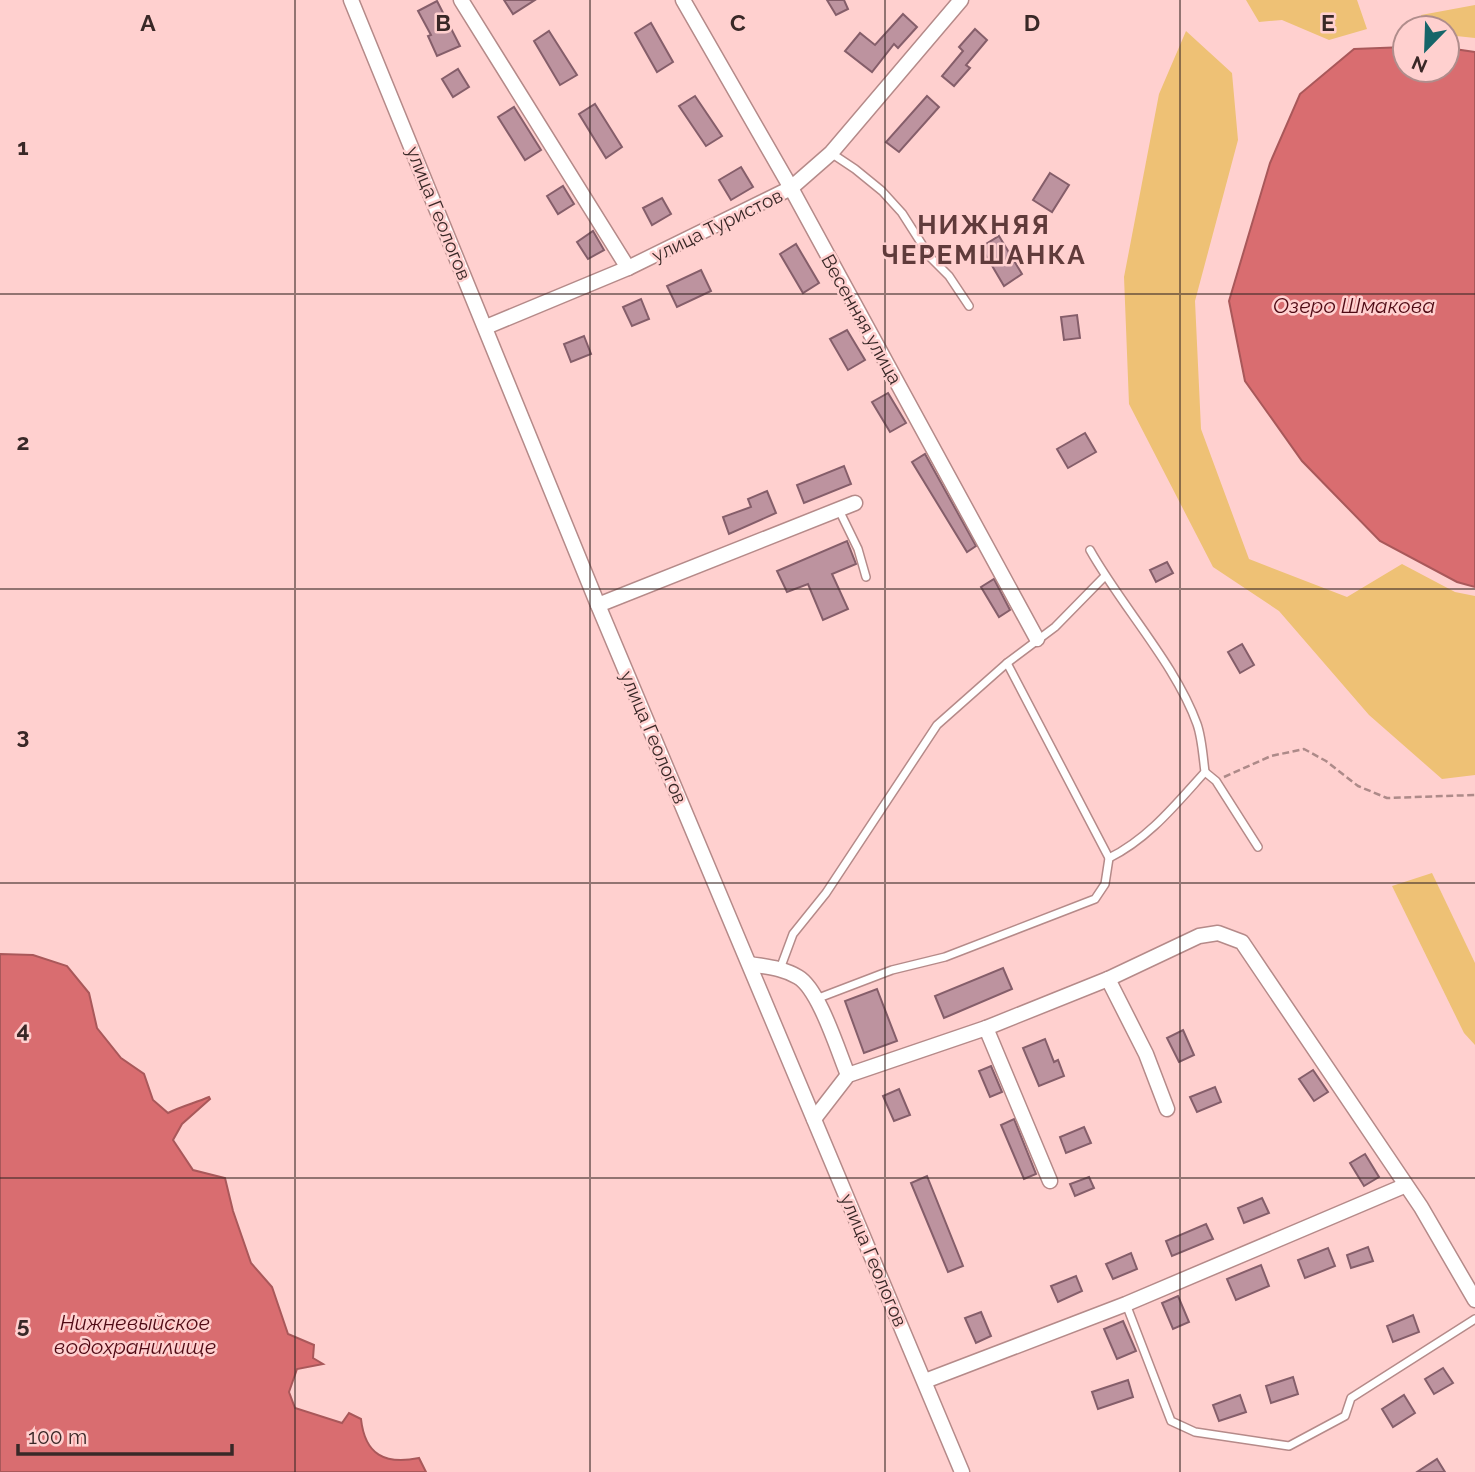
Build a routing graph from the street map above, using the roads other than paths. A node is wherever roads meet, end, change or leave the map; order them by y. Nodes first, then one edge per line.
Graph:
1 (351, 0) edge
2 (461, 0) edge
3 (683, 0) edge
4 (961, 0) edge
5 (831, 153) junction
6 (790, 188) junction
7 (628, 268) junction
8 (969, 306) dead end
9 (486, 327) junction
10 (855, 503) dead end
11 (839, 510) junction
12 (1090, 550) dead end
13 (1105, 576) junction
14 (866, 577) dead end
15 (598, 605) junction
16 (1037, 639) junction
17 (1007, 663) junction
18 (1205, 772) junction
19 (1258, 847) dead end
20 (1109, 858) junction
21 (750, 964) junction
22 (780, 969) junction
23 (1108, 979) junction
24 (816, 999) junction
25 (986, 1028) junction
26 (848, 1075) junction
27 (1167, 1109) dead end
28 (814, 1119) junction
29 (1050, 1181) dead end
30 (1404, 1186) junction
31 (1475, 1300) edge
32 (1126, 1304) junction
33 (1475, 1319) edge
34 (925, 1381) junction
35 (962, 1472) edge

1 - 9 street, улица Геологов
2 - 7 street
3 - 6 street, Весенняя улица
4 - 5 street, улица Туристов
5 - 6 street, улица Туристов
5 - 8 lane
6 - 7 street, улица Туристов
6 - 16 street, Весенняя улица
7 - 9 street, улица Туристов
9 - 15 street, улица Геологов
10 - 11 street
11 - 14 lane
11 - 15 street
12 - 13 lane
13 - 16 lane
13 - 18 lane
15 - 21 street, улица Геологов
16 - 17 lane
17 - 20 lane
17 - 22 lane
18 - 19 lane
18 - 20 lane
20 - 24 lane
21 - 22 street
21 - 28 street, улица Геологов
22 - 24 street
23 - 25 street
23 - 27 street
23 - 30 street
24 - 26 street
25 - 26 street
25 - 29 street
26 - 28 street
28 - 34 street, улица Геологов
30 - 31 street
30 - 32 street
32 - 33 lane
32 - 34 street
34 - 35 street, улица Геологов

